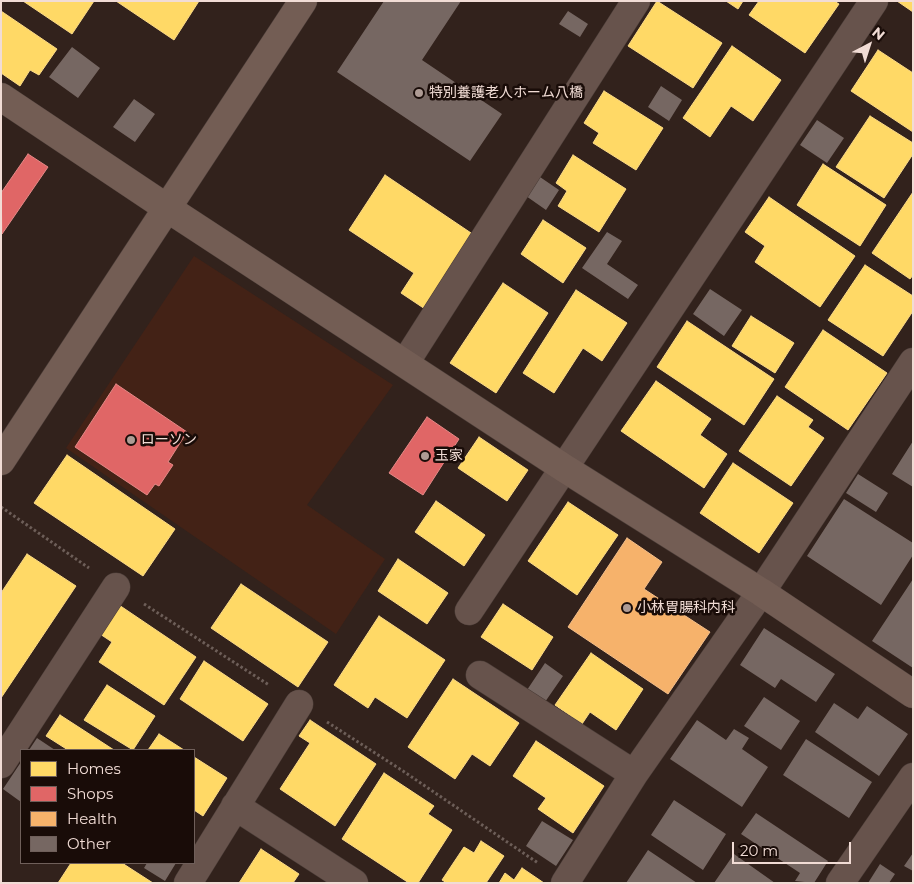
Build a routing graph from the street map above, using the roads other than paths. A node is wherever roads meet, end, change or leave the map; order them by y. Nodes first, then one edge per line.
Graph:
1 (303, 1) edge
2 (636, 1) edge
3 (874, 1) edge
4 (1, 97) edge
5 (167, 208) junction
6 (913, 362) edge
7 (405, 363) junction
8 (1, 461) edge
9 (564, 468) junction
10 (116, 587) dead end
11 (760, 592) junction
12 (468, 611) dead end
13 (480, 675) dead end
14 (913, 694) edge
15 (299, 704) dead end
16 (1, 764) edge
17 (634, 774) junction
18 (913, 777) edge
19 (235, 806) junction
20 (188, 883) edge
21 (354, 883) edge
22 (565, 883) edge
23 (840, 883) edge

1 - 5 street
2 - 7 street
3 - 9 street
4 - 5 street
5 - 7 street
5 - 8 street
6 - 11 street
7 - 9 street
9 - 11 street
9 - 12 street
10 - 16 street
11 - 14 street
11 - 17 street
13 - 17 street
15 - 19 street
17 - 22 street
18 - 23 street
19 - 20 street
19 - 21 street

